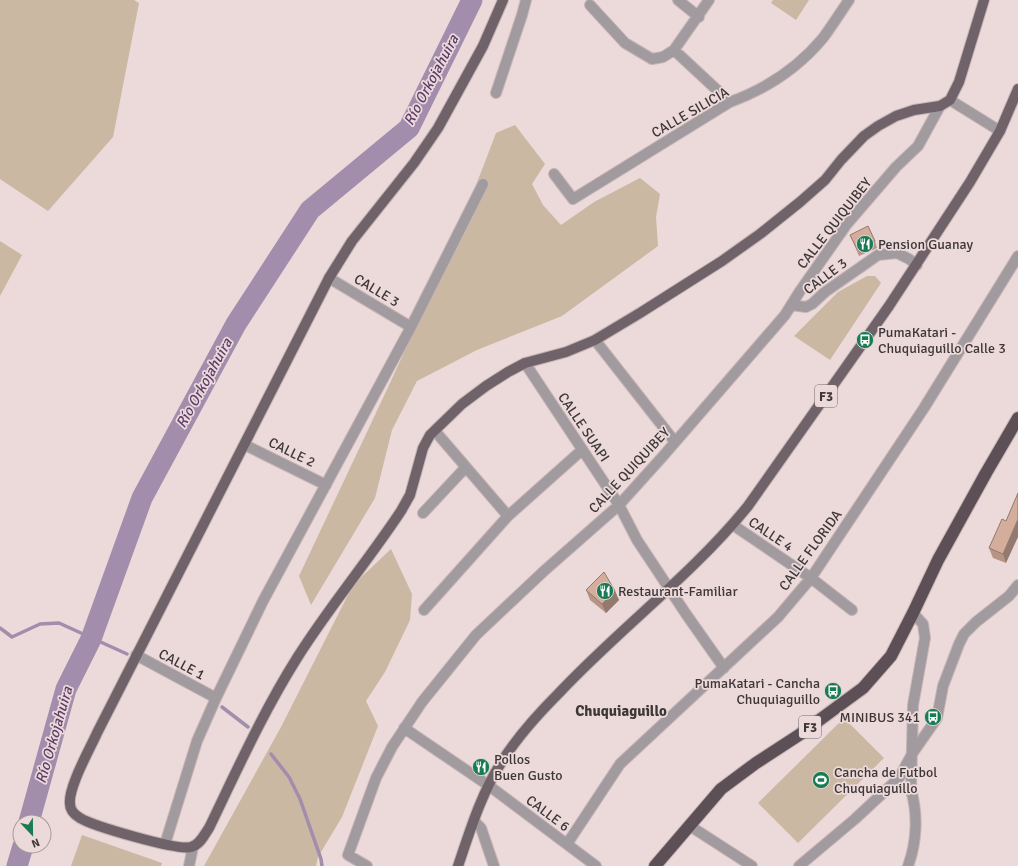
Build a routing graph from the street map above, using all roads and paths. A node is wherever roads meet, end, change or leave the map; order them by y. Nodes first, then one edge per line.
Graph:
1 (503, 0) edge
2 (526, 0) edge
3 (678, 0) edge
4 (710, 0) edge
5 (849, 0) edge
6 (984, 0) edge
7 (590, 4) dead end
8 (698, 17) junction
9 (674, 50) junction
10 (1018, 89) edge
11 (496, 93) dead end
12 (950, 100) junction
13 (730, 102) junction
14 (940, 106) junction
15 (1000, 131) junction
16 (554, 174) dead end
17 (484, 184) dead end
18 (1018, 256) edge
19 (917, 265) junction
20 (329, 278) junction
21 (792, 305) junction
22 (411, 327) junction
23 (596, 340) junction
24 (525, 363) junction
25 (1018, 418) edge
26 (435, 431) junction
27 (675, 442) junction
28 (245, 445) junction
29 (582, 450) junction
30 (466, 467) junction
31 (326, 485) junction
32 (619, 504) junction
33 (423, 513) dead end
34 (508, 516) junction
35 (733, 524) junction
36 (811, 578) junction
37 (1018, 585) edge
38 (669, 588) junction
39 (424, 610) dead end
40 (852, 610) dead end
41 (913, 613) junction
42 (136, 655) junction
43 (724, 668) junction
44 (216, 698) junction
45 (404, 728) junction
46 (912, 754) junction
47 (488, 785) junction
48 (474, 821) junction
49 (690, 826) junction
50 (165, 844) junction
51 (567, 844) junction
52 (193, 847) junction
53 (189, 866) edge
54 (367, 866) edge
55 (458, 866) edge
56 (494, 866) edge
57 (596, 866) edge
58 (655, 866) edge
59 (752, 866) edge
60 (799, 866) edge
61 (908, 866) edge

1 - 20 main road
2 - 11 street
3 - 8 street
4 - 8 street
5 - 13 street, CALLE SILICIA
6 - 12 main road
7 - 9 street
8 - 9 street
9 - 13 street
10 - 15 main road, F3
12 - 14 main road
12 - 15 street
13 - 16 street, CALLE SILICIA
14 - 21 street, CALLE QUIQUIBEY
14 - 23 main road
15 - 19 main road, F3
17 - 22 street
18 - 36 street, CALLE FLORIDA
19 - 21 street, CALLE 3
19 - 35 main road, F3
20 - 22 street, CALLE 3
20 - 28 main road
21 - 27 street, CALLE QUIQUIBEY
22 - 31 street
23 - 24 main road
23 - 27 street
24 - 26 main road
24 - 29 street, CALLE SUAPI
25 - 41 highway, F3
26 - 30 street
26 - 52 main road
27 - 32 street, CALLE QUIQUIBEY
28 - 31 street, CALLE 2
28 - 42 main road
29 - 32 street, CALLE SUAPI
29 - 34 street
30 - 33 street
30 - 34 street
31 - 44 street
32 - 38 street, CALLE SUAPI
32 - 45 street, CALLE QUIQUIBEY
34 - 39 street
35 - 36 street, CALLE 4
35 - 38 main road, F3
36 - 40 street, CALLE 4
36 - 43 street, CALLE FLORIDA
37 - 46 street
38 - 43 street, CALLE SUAPI
38 - 47 main road, F3
41 - 46 street
41 - 49 highway, F3
42 - 44 street, CALLE 1
42 - 50 main road
43 - 51 street, CALLE FLORIDA
44 - 50 street
45 - 47 street, CALLE 6
45 - 54 street, CALLE QUIQUIBEY
46 - 60 street
46 - 61 street
47 - 48 main road, F3
47 - 51 street, CALLE 6
48 - 55 main road, F3
48 - 56 street
49 - 58 highway, F3
49 - 59 street
50 - 52 main road
51 - 57 street, CALLE 6
52 - 53 street

